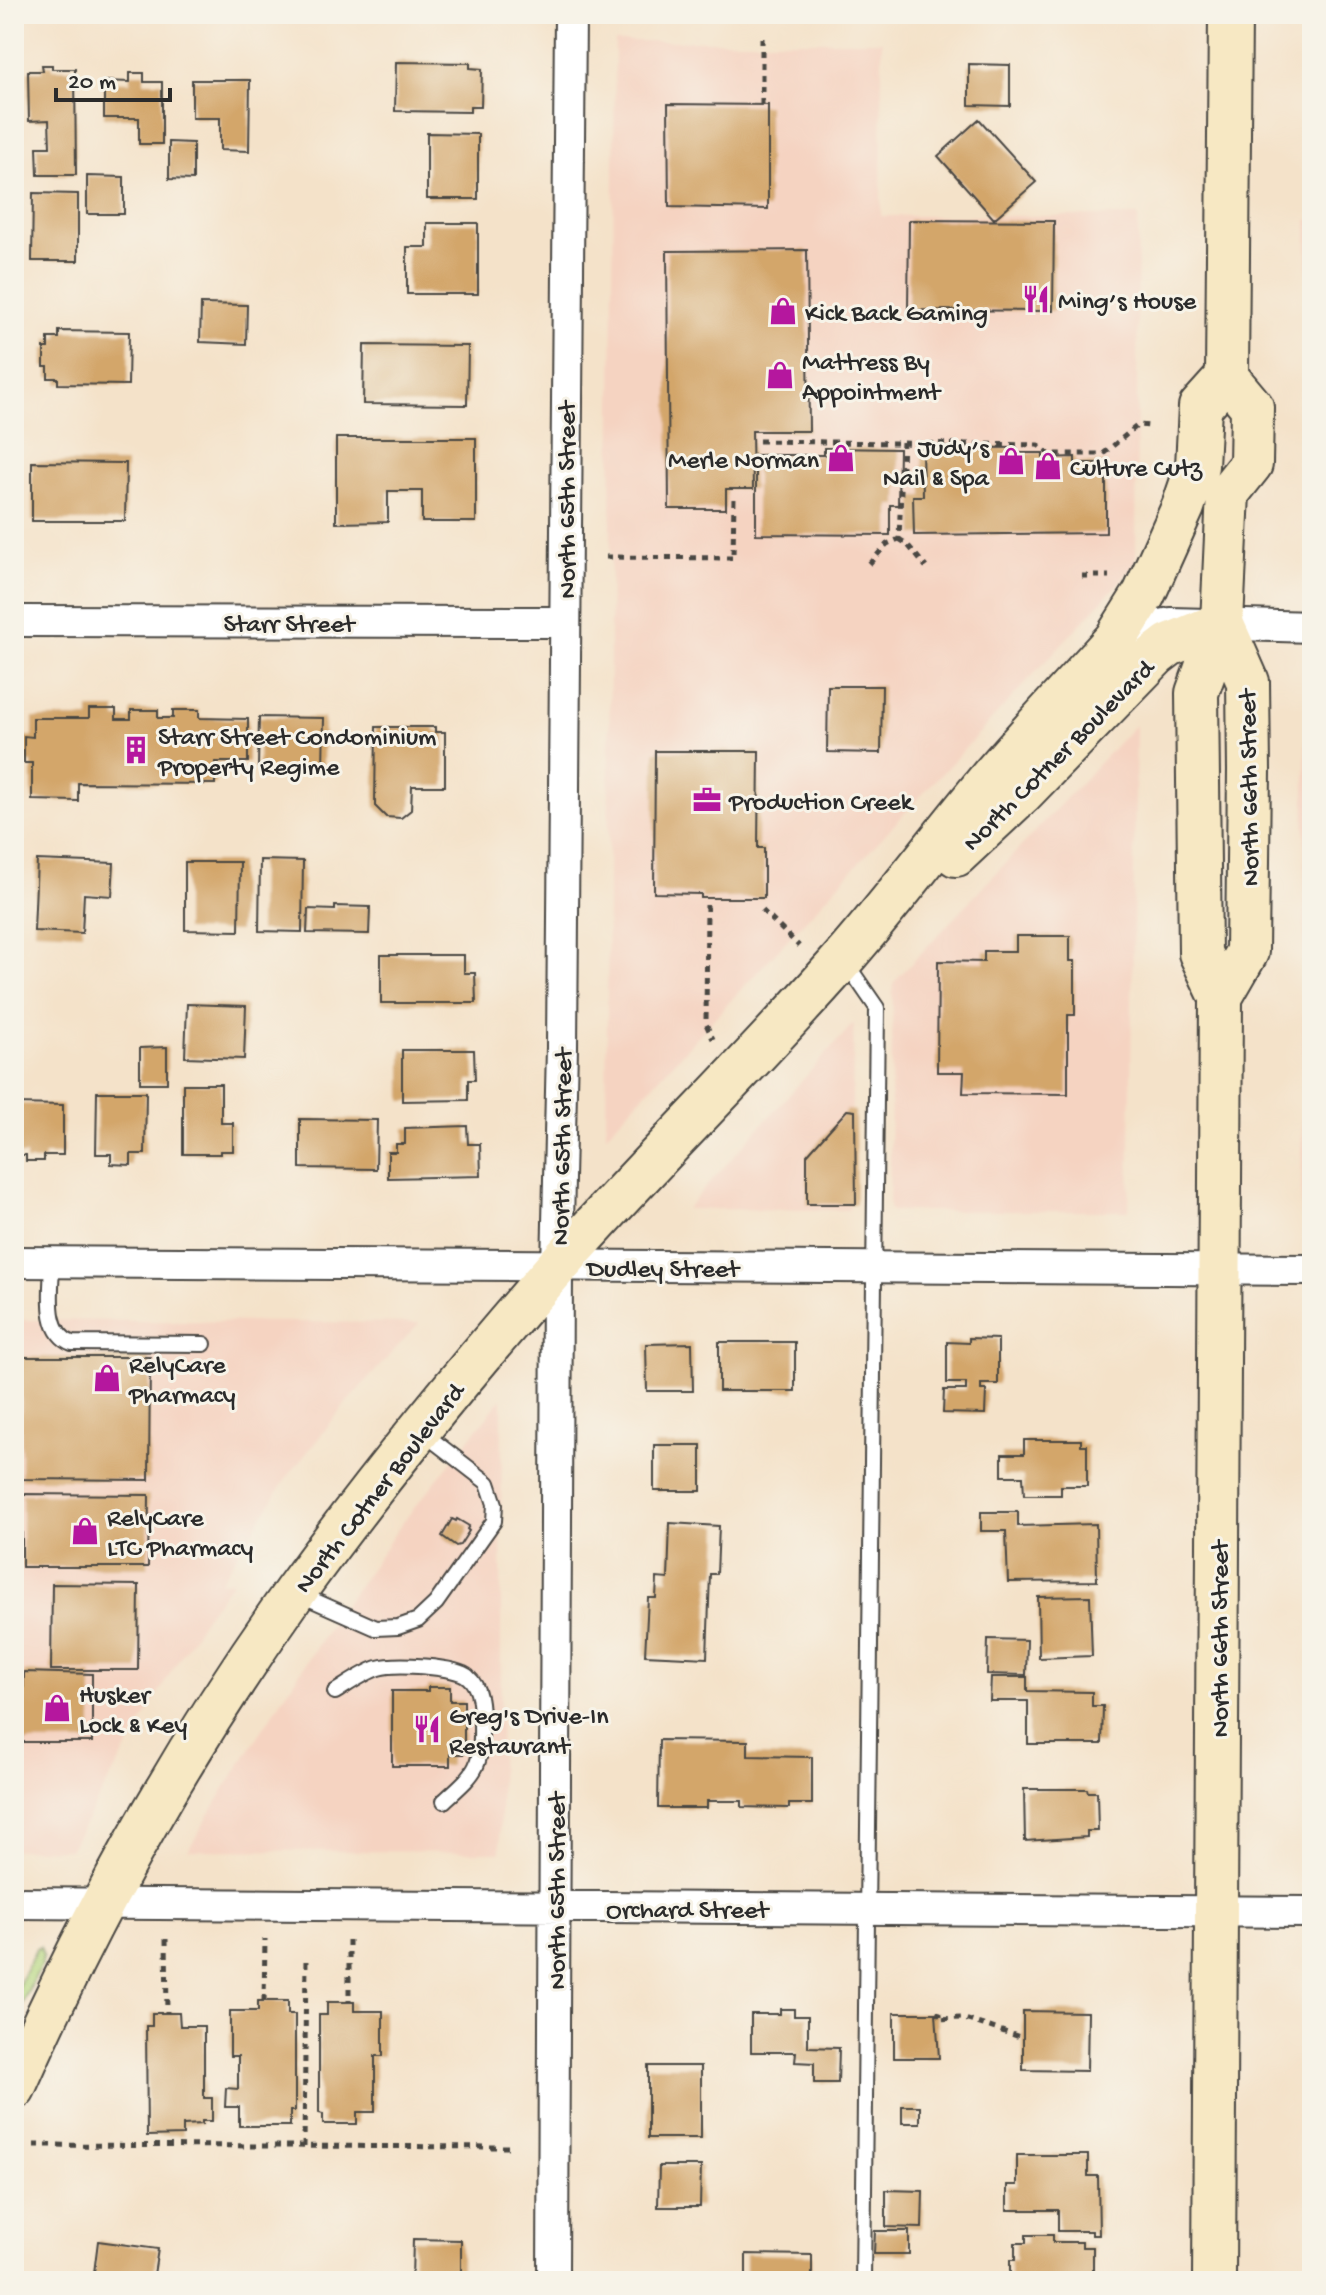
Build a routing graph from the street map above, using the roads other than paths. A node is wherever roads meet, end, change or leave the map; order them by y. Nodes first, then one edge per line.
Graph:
1 (570, 14) edge
2 (1230, 14) edge
3 (1227, 377) junction
4 (1197, 466) junction
5 (1228, 493) junction
6 (14, 621) edge
7 (564, 622) junction
8 (1222, 623) junction
9 (1312, 627) edge
10 (1115, 640) junction
11 (843, 959) junction
12 (14, 1262) edge
13 (52, 1262) junction
14 (557, 1267) junction
15 (875, 1268) junction
16 (1219, 1269) junction
17 (1312, 1270) edge
18 (204, 1344) dead end
19 (419, 1429) junction
20 (295, 1593) junction
21 (335, 1692) dead end
22 (444, 1801) dead end
23 (14, 1903) edge
24 (103, 1903) junction
25 (555, 1908) junction
26 (868, 1908) junction
27 (1216, 1911) junction
28 (1312, 1912) edge
29 (14, 2088) edge
30 (553, 2281) edge
31 (863, 2281) edge
32 (1214, 2281) edge

1 - 7 street, North 65th Street
2 - 3 main road
3 - 4 main road, North Cotner Boulevard
3 - 5 main road
4 - 5 main road
4 - 10 main road, North Cotner Boulevard
5 - 8 main road
6 - 7 street, Starr Street
7 - 14 street, North 65th Street
8 - 9 street
8 - 10 street
8 - 11 main road, North Cotner Boulevard
8 - 16 main road, North 66th Street
10 - 11 main road, North Cotner Boulevard
11 - 14 main road, North Cotner Boulevard
11 - 15 lane
12 - 13 street, Dudley Street
13 - 14 street, Dudley Street
13 - 18 lane
14 - 15 street, Dudley Street
14 - 19 main road, North Cotner Boulevard
14 - 25 street, North 65th Street
15 - 16 street, Dudley Street
15 - 26 lane
16 - 17 street, Dudley Street
16 - 27 main road, North 66th Street
19 - 20 main road, North Cotner Boulevard
19 - 20 lane
20 - 24 main road, North Cotner Boulevard
21 - 22 lane
23 - 24 street, Orchard Street
24 - 25 street, Orchard Street
24 - 29 main road, North Cotner Boulevard
25 - 26 street, Orchard Street
25 - 30 street, North 65th Street
26 - 27 street, Orchard Street
26 - 31 lane
27 - 28 street, Orchard Street
27 - 32 main road, North 66th Street

